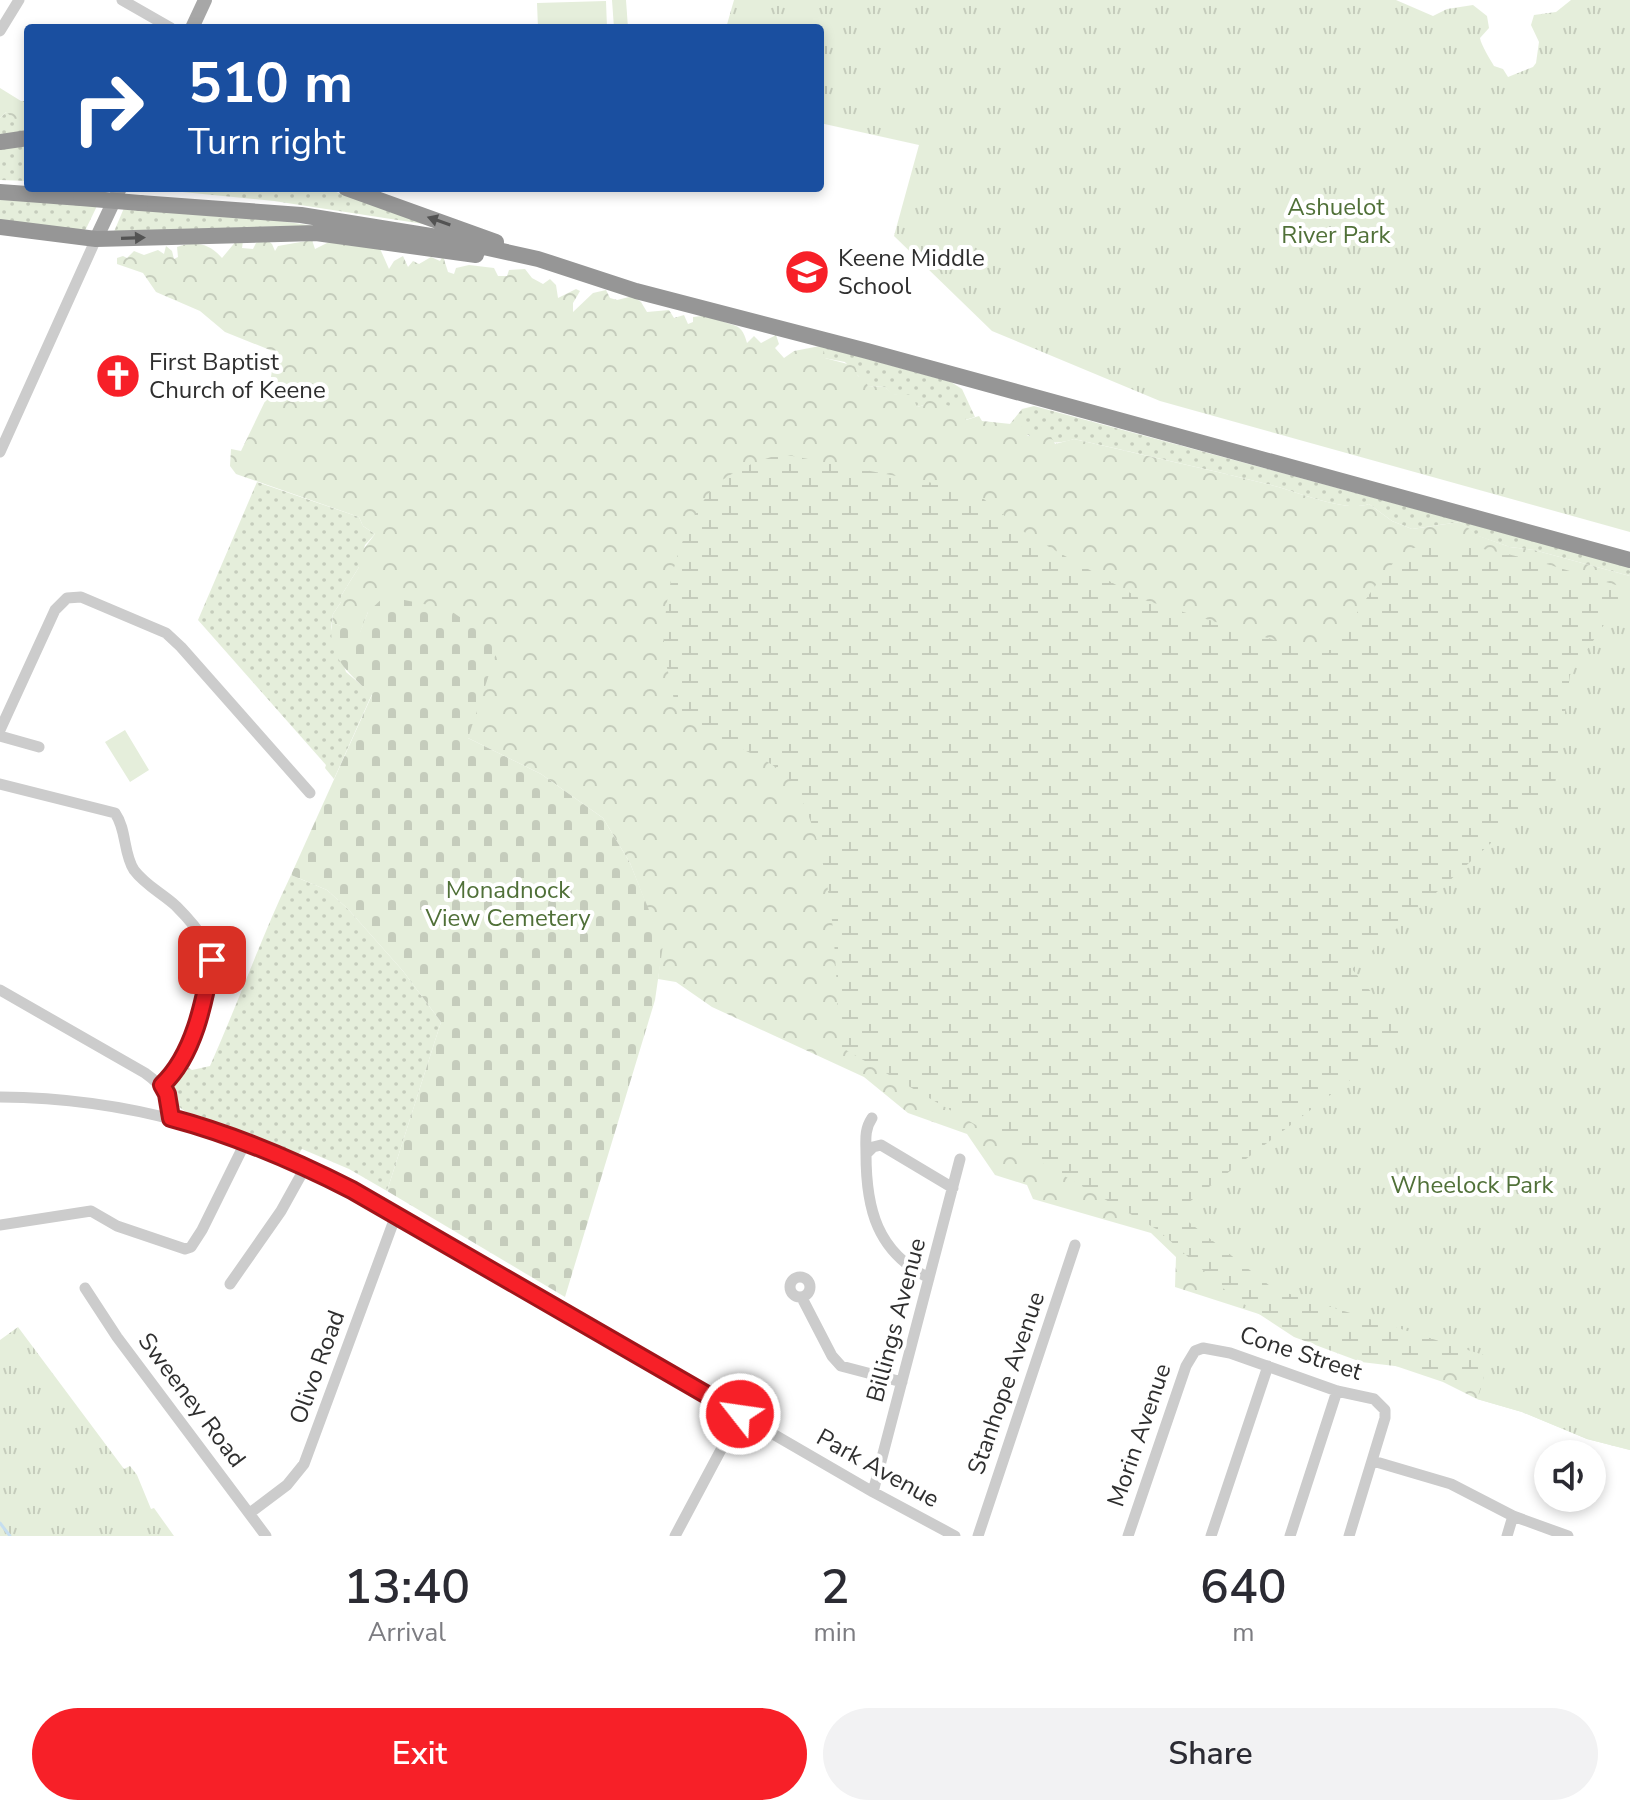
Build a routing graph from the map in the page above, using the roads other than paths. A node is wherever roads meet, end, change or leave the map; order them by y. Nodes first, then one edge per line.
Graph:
1 (19, 0) edge
2 (122, 0) edge
3 (205, 0) edge
4 (164, 24) edge
5 (194, 24) edge
6 (0, 31) edge
7 (24, 139) edge
8 (0, 142) edge
9 (0, 192) edge
10 (118, 192) edge
11 (357, 192) edge
12 (0, 227) edge
13 (96, 239) junction
14 (538, 259) junction
15 (0, 452) edge
16 (1630, 560) edge
17 (0, 730) edge
18 (0, 736) edge
19 (39, 747) dead end
20 (0, 784) edge
21 (310, 793) dead end
22 (0, 990) edge
23 (162, 1085) junction
24 (0, 1097) edge
25 (171, 1118) junction
26 (872, 1118) dead end
27 (246, 1141) junction
28 (866, 1154) junction
29 (960, 1159) dead end
30 (306, 1166) junction
31 (953, 1188) junction
32 (396, 1215) junction
33 (0, 1225) edge
34 (1075, 1245) dead end
35 (929, 1278) junction
36 (230, 1284) dead end
37 (85, 1288) dead end
38 (802, 1298) dead end
39 (1195, 1351) joint
40 (1268, 1366) junction
41 (902, 1382) junction
42 (1337, 1391) junction
43 (740, 1414) junction
44 (1373, 1461) junction
45 (873, 1492) junction
46 (250, 1513) junction
47 (1513, 1516) junction
48 (266, 1536) edge
49 (675, 1536) edge
50 (955, 1536) edge
51 (978, 1536) edge
52 (1128, 1536) edge
53 (1211, 1536) edge
54 (1290, 1536) edge
55 (1349, 1536) edge
56 (1507, 1536) edge
57 (1568, 1536) edge

1 - 6 street
2 - 4 street
3 - 5 main road
7 - 8 highway
9 - 14 highway, bridge
10 - 13 main road
14 -> 11 highway
12 - 13 highway
13 -> 14 highway
13 - 15 street
14 - 16 highway
17 - 21 street
18 - 19 street
20 - 23 street
22 - 23 street
23 - 25 street
24 - 25 street, Park Avenue
25 - 27 street, Park Avenue
26 - 28 street
27 - 30 street, Park Avenue
27 - 33 street
28 - 31 street
28 - 35 street
29 - 31 street, Billings Avenue
30 - 32 street, Park Avenue
30 - 36 street
31 - 35 street, Billings Avenue
32 - 43 street, Park Avenue
32 - 46 street, Olivo Road
34 - 51 street, Stanhope Avenue
35 - 41 street, Billings Avenue
37 - 46 street, Sweeney Road
38 - 41 street
39 - 40 street, Cone Street
39 - 52 street, Morin Avenue
40 - 42 street, Cone Street
40 - 53 street
41 - 45 street, Billings Avenue
42 - 44 street, Cone Street
42 - 54 street
43 - 45 street, Park Avenue
43 - 49 street
44 - 47 street
44 - 55 street
45 - 50 street, Park Avenue
46 - 48 street, Sweeney Road
47 - 56 street
47 - 57 street

